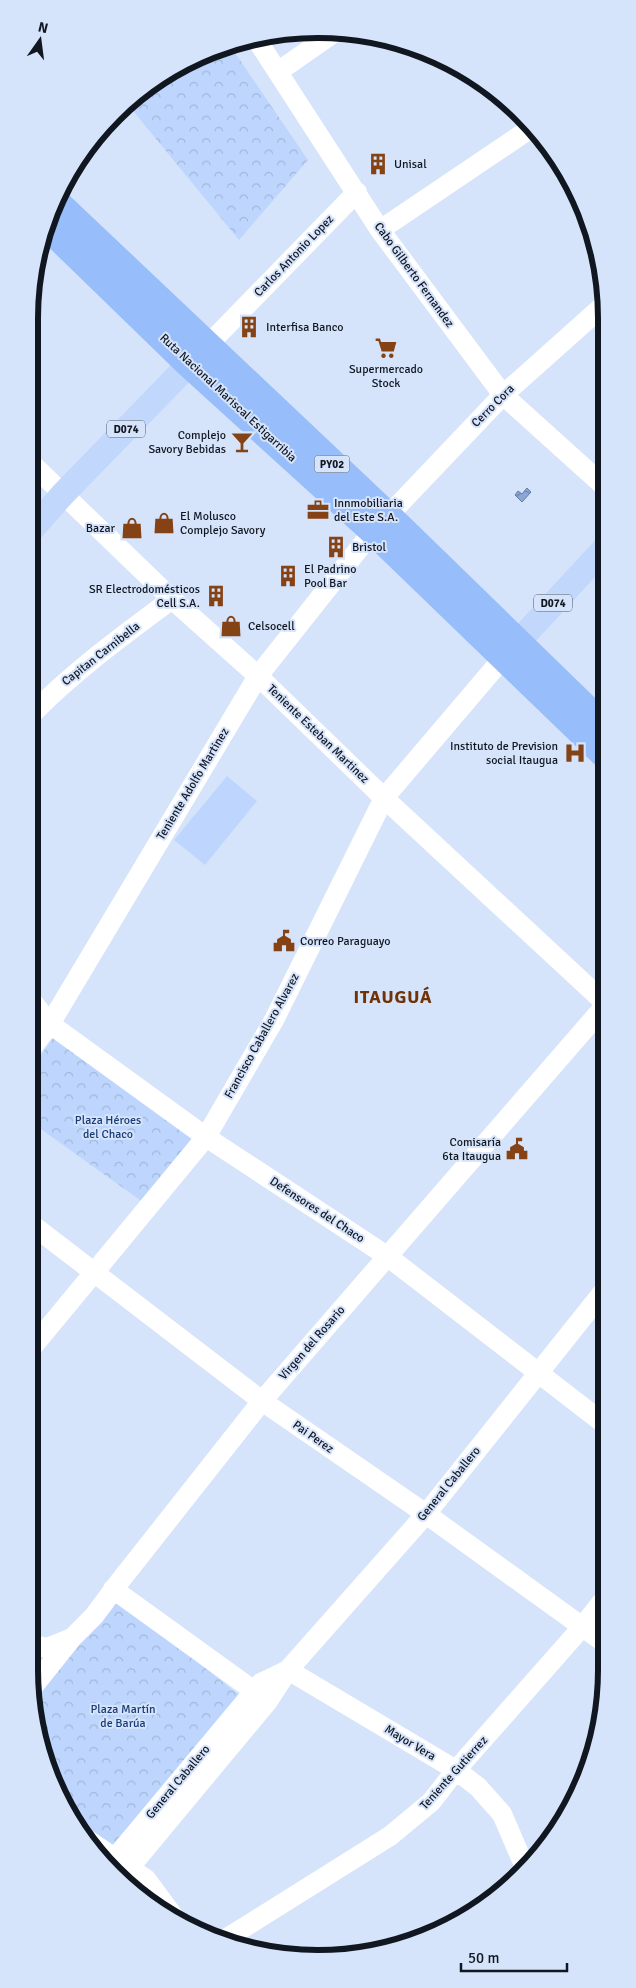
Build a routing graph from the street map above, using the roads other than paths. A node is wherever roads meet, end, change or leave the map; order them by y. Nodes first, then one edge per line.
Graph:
1 (326, 38) edge
2 (260, 44) edge
3 (278, 71) junction
4 (527, 131) edge
5 (357, 192) junction
6 (61, 207) edge
7 (380, 230) junction
8 (51, 231) edge
9 (598, 310) edge
10 (198, 355) junction
11 (503, 395) junction
12 (38, 470) edge
13 (598, 481) edge
14 (63, 494) junction
15 (38, 522) edge
16 (380, 523) junction
17 (598, 555) edge
18 (172, 598) junction
19 (510, 650) junction
20 (258, 676) junction
21 (38, 708) edge
22 (598, 721) edge
23 (598, 747) edge
24 (384, 798) junction
25 (598, 996) edge
26 (38, 1009) edge
27 (598, 1014) edge
28 (50, 1024) junction
29 (38, 1040) edge
30 (206, 1138) junction
31 (38, 1230) edge
32 (388, 1256) junction
33 (94, 1272) junction
34 (598, 1298) edge
35 (38, 1340) edge
36 (539, 1373) junction
37 (262, 1401) junction
38 (598, 1419) edge
39 (426, 1514) junction
40 (116, 1585) junction
41 (598, 1607) edge
42 (583, 1626) junction
43 (72, 1638) junction
44 (598, 1638) edge
45 (38, 1646) edge
46 (288, 1670) junction
47 (38, 1680) edge
48 (264, 1692) junction
49 (456, 1770) junction
50 (103, 1850) edge
51 (522, 1862) edge
52 (122, 1863) junction
53 (165, 1905) edge
54 (230, 1936) edge

1 - 3 street
2 - 3 street, Cabo Gilberto Fernandez
3 - 5 street, Cabo Gilberto Fernandez
4 - 7 street
5 - 7 street, Cabo Gilberto Fernandez
5 - 10 street, Carlos Antonio Lopez
6 - 10 highway, Ruta Nacional Mariscal Estigarribia / PY02
7 - 11 street, Cabo Gilberto Fernandez
8 - 10 highway, Ruta Nacional Mariscal Estigarribia / PY02
9 - 11 street, Cerro Cora
10 - 14 main road, D074
10 - 16 highway, Ruta Nacional Mariscal Estigarribia / PY02
11 - 13 street, Cabo Gilberto Fernandez
11 - 16 street, Cerro Cora
12 - 14 street, Teniente Esteban Martinez
14 - 15 main road, D074
14 - 18 street, Teniente Esteban Martinez
16 - 19 highway, Ruta Nacional Mariscal Estigarribia / PY02
16 - 20 street, Teniente Adolfo Martinez
17 - 19 main road, D074
18 - 20 street, Teniente Esteban Martinez
18 - 21 street, Capitan Carnibella
19 - 22 highway, Ruta Nacional Mariscal Estigarribia / PY02
19 - 23 highway, Ruta Nacional Mariscal Estigarribia / PY02
19 - 24 street, Francisco Caballero Alvarez
20 - 24 street, Teniente Esteban Martinez
20 - 28 street, Teniente Adolfo Martinez
24 - 25 street, Teniente Esteban Martinez
24 - 30 street, Francisco Caballero Alvarez
26 - 28 street, Defensores del Chaco
27 - 32 street, Virgen del Rosario
28 - 29 street, Teniente Adolfo Martinez
28 - 30 street, Defensores del Chaco
30 - 32 street, Defensores del Chaco
30 - 33 street, Francisco Caballero Alvarez
31 - 33 street, Pai Perez
32 - 36 street, Defensores del Chaco
32 - 37 street, Virgen del Rosario
33 - 35 street, Francisco Caballero Alvarez
33 - 37 street, Pai Perez
34 - 36 street, General Caballero
36 - 38 street, Defensores del Chaco
36 - 39 street, General Caballero
37 - 39 street, Pai Perez
37 - 40 street, Virgen del Rosario
39 - 42 street, Pai Perez
39 - 46 street, General Caballero
40 - 43 street, Virgen del Rosario
40 - 48 street
41 - 42 street, Teniente Gutierrez
42 - 44 street, Pai Perez
42 - 49 street, Teniente Gutierrez
43 - 45 street
43 - 47 street, Virgen del Rosario
46 - 48 street, General Caballero
46 - 49 street, Mayor Vera
48 - 52 street, General Caballero
49 - 51 street, Mayor Vera
49 - 54 street, Teniente Gutierrez
50 - 52 street
52 - 53 street

